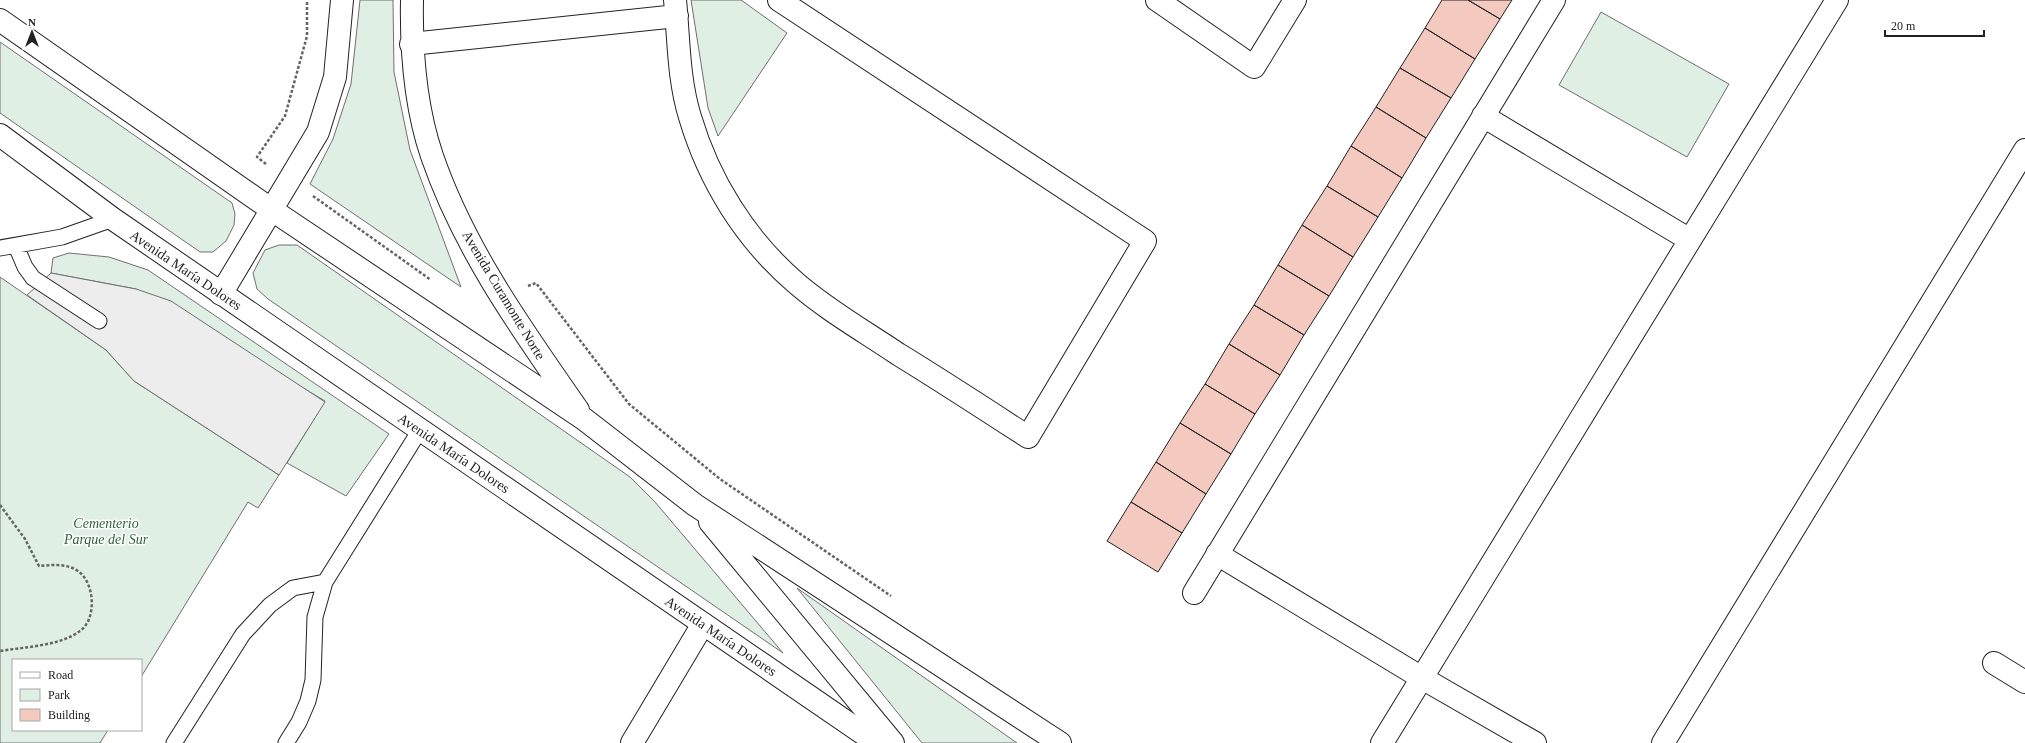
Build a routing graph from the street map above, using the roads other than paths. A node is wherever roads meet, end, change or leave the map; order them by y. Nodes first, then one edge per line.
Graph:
1 (342, 0) edge
2 (412, 0) edge
3 (780, 0) edge
4 (1157, 0) edge
5 (1295, 0) edge
6 (1554, 0) edge
7 (1837, 0) edge
8 (676, 8) edge
9 (0, 20) edge
10 (411, 44) junction
11 (1483, 116) junction
12 (0, 135) edge
13 (0, 147) edge
14 (2025, 150) edge
15 (34, 159) junction
16 (272, 210) junction
17 (113, 219) junction
18 (1690, 240) junction
19 (16, 246) junction
20 (0, 248) edge
21 (221, 294) junction
22 (99, 320) dead end
23 (584, 419) junction
24 (420, 430) junction
25 (695, 505) junction
26 (1217, 554) junction
27 (325, 582) junction
28 (1194, 593) dead end
29 (703, 624) junction
30 (1994, 663) dead end
31 (1422, 678) junction
32 (2025, 682) edge
33 (174, 743) edge
34 (286, 743) edge
35 (632, 743) edge
36 (877, 743) edge
37 (893, 743) edge
38 (1060, 743) edge
39 (1382, 743) edge
40 (1535, 743) edge
41 (1663, 743) edge

1 - 16 street
2 - 10 street, Avenida Curamonte Norte
3 - 8 street
4 - 5 street
6 - 11 street
7 - 18 street
8 - 10 street
9 - 16 street
10 - 23 street, Avenida Curamonte Norte
11 - 18 street
11 - 26 street
12 - 15 street, Avenida María Dolores
13 - 15 street, Avenida María Dolores
14 - 41 street
15 - 17 street, Avenida María Dolores
16 - 21 street
16 - 23 street
17 - 19 lane
17 - 21 street, Avenida María Dolores
18 - 31 street
19 - 20 lane
19 - 22 lane
21 - 24 street, Avenida María Dolores
23 - 25 street
24 - 27 lane
24 - 29 street, Avenida María Dolores
25 - 37 street
25 - 38 street
26 - 28 street
26 - 31 street
27 - 33 lane
27 - 34 lane
29 - 35 street
29 - 36 street, Avenida María Dolores
30 - 32 street
31 - 39 street
31 - 40 street

